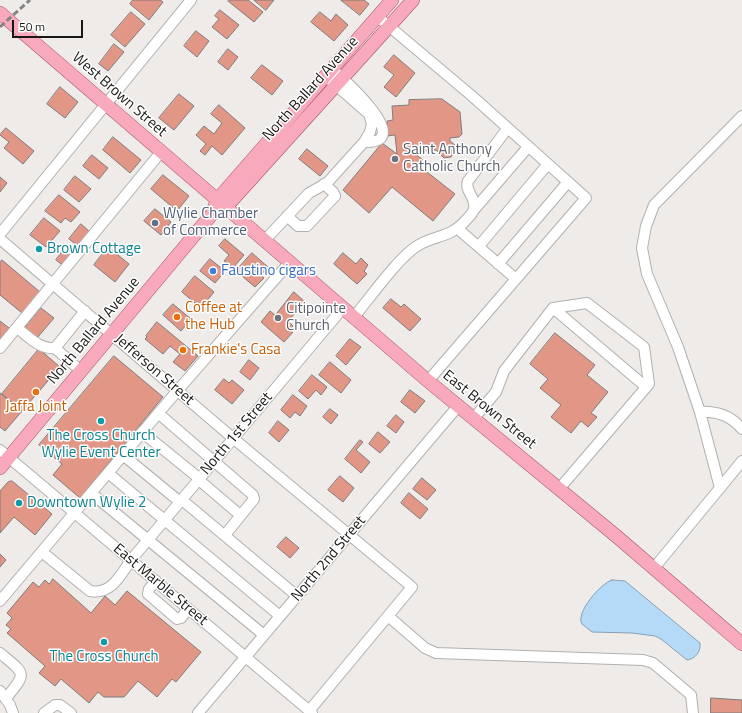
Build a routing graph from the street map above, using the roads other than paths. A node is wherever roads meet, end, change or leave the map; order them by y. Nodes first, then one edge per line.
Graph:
1 (191, 0) edge
2 (392, 0) edge
3 (413, 0) edge
4 (0, 13) edge
5 (378, 17) junction
6 (390, 26) junction
7 (328, 72) junction
8 (339, 82) junction
9 (104, 104) junction
10 (742, 116) edge
11 (507, 129) junction
12 (528, 147) junction
13 (160, 152) junction
14 (548, 164) junction
15 (568, 182) junction
16 (324, 184) junction
17 (222, 203) junction
18 (472, 213) junction
19 (287, 216) junction
20 (458, 229) junction
21 (0, 234) edge
22 (0, 239) edge
23 (265, 240) junction
24 (479, 246) junction
25 (290, 262) junction
26 (498, 264) junction
27 (516, 279) junction
28 (53, 284) junction
29 (343, 308) junction
30 (553, 308) junction
31 (85, 311) junction
32 (354, 317) junction
33 (17, 328) junction
34 (112, 334) junction
35 (0, 348) edge
36 (54, 348) junction
37 (81, 371) junction
38 (428, 381) junction
39 (646, 387) junction
40 (178, 390) junction
41 (459, 405) junction
42 (700, 412) junction
43 (158, 413) junction
44 (474, 418) junction
45 (742, 429) edge
46 (142, 432) junction
47 (234, 439) junction
48 (4, 454) edge
49 (123, 455) junction
50 (215, 461) junction
51 (742, 461) edge
52 (0, 468) edge
53 (108, 473) junction
54 (199, 480) junction
55 (720, 488) junction
56 (559, 489) junction
57 (91, 493) junction
58 (181, 501) junction
59 (74, 513) junction
60 (240, 515) junction
61 (165, 520) junction
62 (225, 535) junction
63 (350, 535) junction
64 (148, 540) junction
65 (42, 552) junction
66 (131, 560) junction
67 (654, 568) junction
68 (156, 581) junction
69 (298, 596) junction
70 (0, 601) edge
71 (188, 609) junction
72 (280, 616) junction
73 (388, 616) junction
74 (264, 635) junction
75 (741, 642) edge
76 (0, 653) edge
77 (245, 657) junction
78 (3, 694) edge
79 (311, 712) edge
80 (13, 713) edge
81 (44, 713) edge
82 (71, 713) edge
83 (198, 713) edge
84 (693, 713) edge

1 - 9 street
2 - 5 main road, North Ballard Avenue
3 - 6 main road, North Ballard Avenue
4 - 9 main road, West Brown Street
5 - 6 street
5 - 7 main road, North Ballard Avenue
6 - 8 main road, North Ballard Avenue
6 - 11 street
7 - 8 street
7 - 17 main road, North Ballard Avenue
8 - 16 street
8 - 17 main road, North Ballard Avenue
9 - 13 main road, West Brown Street
9 - 21 street
10 - 42 street
11 - 12 street
11 - 18 street
12 - 14 street
12 - 18 street
13 - 17 main road, West Brown Street
13 - 28 street
14 - 15 street
14 - 24 street
15 - 26 street
15 - 27 street
16 - 19 street
16 - 19 street
17 - 23 main road, East Brown Street
17 - 34 main road, North Ballard Avenue
18 - 20 street
19 - 23 street
20 - 24 street
20 - 32 street
22 - 28 street, Jefferson Street
23 - 25 main road, East Brown Street
24 - 26 street
25 - 29 main road, East Brown Street
25 - 40 street
26 - 27 street
27 - 38 street
28 - 31 street, Jefferson Street
28 - 33 street
29 - 32 main road, East Brown Street
29 - 47 street, North 1st Street
30 - 39 street
30 - 39 street
30 - 44 street
31 - 34 street, Jefferson Street
31 - 36 street
32 - 38 main road, East Brown Street
33 - 35 street
33 - 36 street
34 - 37 main road, North Ballard Avenue
34 - 40 street, Jefferson Street
36 - 37 street
37 - 48 main road, North Ballard Avenue
38 - 41 main road, East Brown Street
39 - 56 street
40 - 43 street
40 - 47 street, Jefferson Street
41 - 44 main road, East Brown Street
41 - 63 street, North 2nd Street
42 - 45 street
42 - 55 street
43 - 46 street
43 - 50 street
44 - 56 main road, East Brown Street
46 - 49 street
46 - 54 street
47 - 50 street, North 1st Street
47 - 63 street, Jefferson Street
48 - 52 main road, North Ballard Avenue
48 - 59 street, East Marble Street
49 - 53 street
49 - 58 street
50 - 54 street, North 1st Street
50 - 60 street
51 - 55 street
53 - 57 street
53 - 61 street
54 - 58 street, North 1st Street
54 - 60 street
55 - 67 street
56 - 67 main road, East Brown Street
57 - 59 street
57 - 64 street
58 - 61 street, North 1st Street
58 - 62 street
59 - 65 street
59 - 66 street, East Marble Street
60 - 62 street
61 - 64 street, North 1st Street
61 - 72 street
62 - 69 street
63 - 69 street, North 2nd Street
63 - 73 street, Jefferson Street
64 - 66 street, North 1st Street
64 - 74 street
65 - 66 street, North 1st Street
65 - 70 street
66 - 68 street, East Marble Street
67 - 75 main road, East Brown Street
68 - 71 street, East Marble Street
68 - 71 street
69 - 72 street, North 2nd Street
71 - 77 street, East Marble Street
72 - 74 street, North 2nd Street
73 - 79 street
73 - 84 street
74 - 77 street, North 2nd Street
76 - 78 street
77 - 79 street, East Marble Street
77 - 83 street, North 2nd Street
78 - 80 street
81 - 82 street

